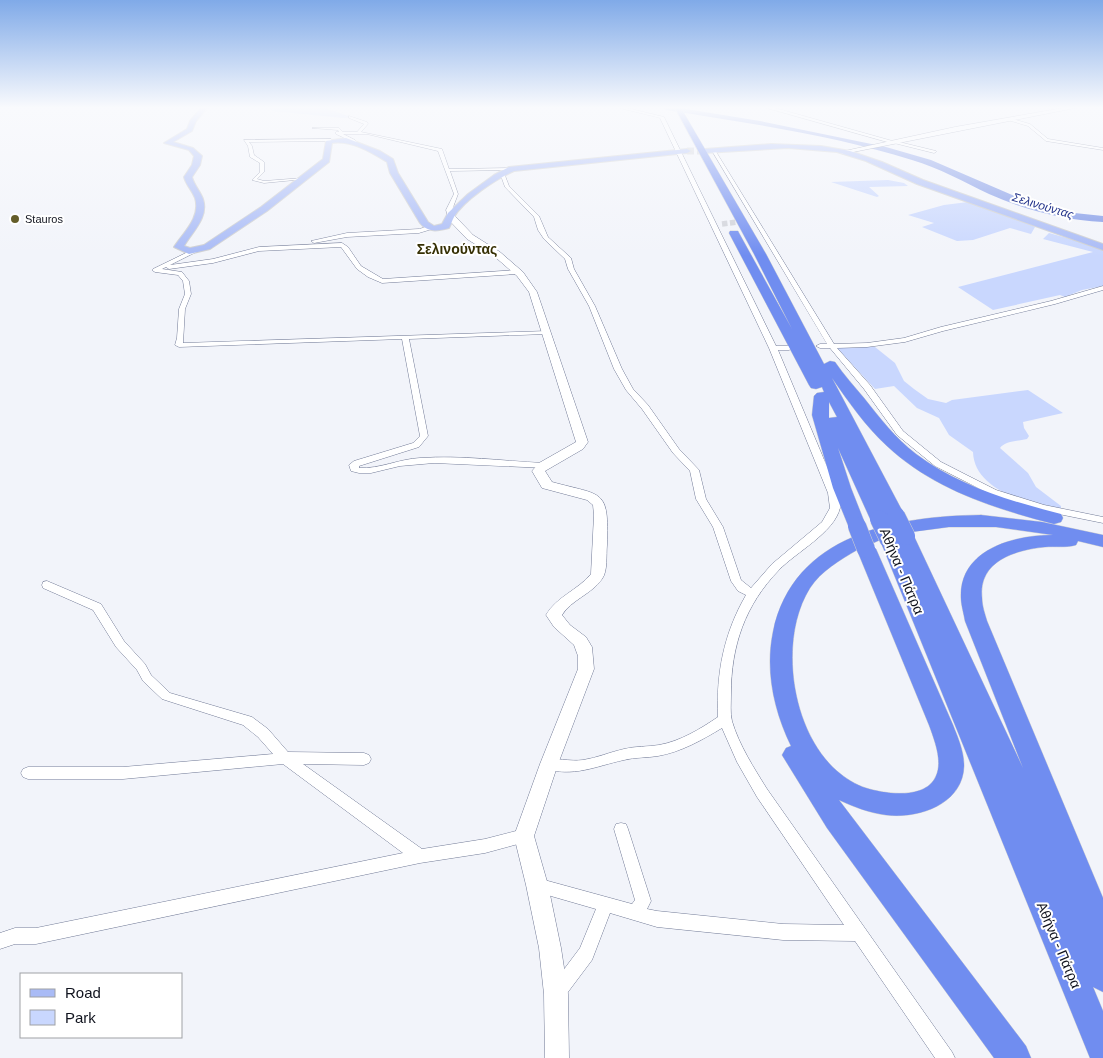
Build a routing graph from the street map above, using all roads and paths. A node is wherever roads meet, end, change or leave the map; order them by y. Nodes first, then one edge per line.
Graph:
1 (198, 157) edge
2 (254, 157) edge
3 (326, 157) edge
4 (385, 157) edge
5 (443, 157) edge
6 (630, 157) edge
7 (685, 157) edge
8 (706, 157) edge
9 (714, 157) edge
10 (859, 157) edge
11 (514, 169) junction
12 (446, 170) junction
13 (502, 174) junction
14 (303, 179) junction
15 (450, 216) junction
16 (744, 220) tunnel mouth
17 (755, 220) junction
18 (725, 221) joint
19 (713, 225) junction
20 (430, 228) junction
21 (1103, 247) edge
22 (260, 248) junction
23 (194, 251) junction
24 (154, 270) junction
25 (518, 272) junction
26 (1103, 288) edge
27 (800, 330) junction
28 (546, 332) junction
29 (405, 338) junction
30 (820, 346) dead end
31 (832, 346) junction
32 (773, 348) junction
33 (789, 348) dead end
34 (822, 396) junction
35 (543, 466) junction
36 (1103, 520) edge
37 (887, 532) junction
38 (1103, 533) edge
39 (1103, 541) edge
40 (1103, 545) edge
41 (47, 585) dead end
42 (752, 594) junction
43 (725, 719) junction
44 (285, 758) junction
45 (364, 759) dead end
46 (549, 764) junction
47 (28, 774) dead end
48 (621, 829) dead end
49 (524, 836) junction
50 (420, 856) junction
51 (537, 885) junction
52 (606, 904) junction
53 (636, 913) junction
54 (858, 933) junction
55 (1103, 934) edge
56 (0, 942) edge
57 (1103, 976) edge
58 (556, 994) junction
59 (1103, 1050) edge
60 (557, 1058) edge
61 (946, 1058) edge
62 (1014, 1058) edge

1 - 23 main road
2 - 14 street
3 - 14 main road
4 - 20 main road
5 - 12 street
6 - 11 main road
7 - 19 street
8 - 27 highway, Αθήνα - Πάτρα
9 - 17 street
10 - 21 main road
11 - 12 street
11 - 13 main road
12 - 15 street
13 - 15 main road
13 - 42 street
14 - 23 main road
15 - 20 main road
15 - 25 street
16 - 17 street
17 - 31 street
18 - 19 street
18 - 34 highway, Αθήνα - Πάτρα
19 - 32 street
20 - 22 street
22 - 24 street
22 - 25 street
23 - 24 street
24 - 29 street
25 - 28 street
26 - 31 street
27 - 37 highway, Αθήνα - Πάτρα
27 - 38 highway
28 - 29 street
28 - 35 street
29 - 35 street
30 - 31 street
31 - 36 street
32 - 33 street
32 - 42 street
34 - 37 highway, Αθήνα - Πάτρα
34 - 37 highway, bridge
35 - 46 street
37 - 39 highway
37 - 57 highway, Αθήνα - Πάτρα
37 - 59 highway, Αθήνα - Πάτρα
38 - 62 highway
40 - 55 highway
41 - 44 street
42 - 43 street
43 - 46 street
43 - 54 street
44 - 45 street
44 - 47 street
44 - 50 street
46 - 49 street
48 - 53 street
49 - 50 street
49 - 51 street
50 - 56 street
51 - 52 street
51 - 58 street
52 - 53 street
52 - 58 street
53 - 54 street
54 - 61 street
58 - 60 street

